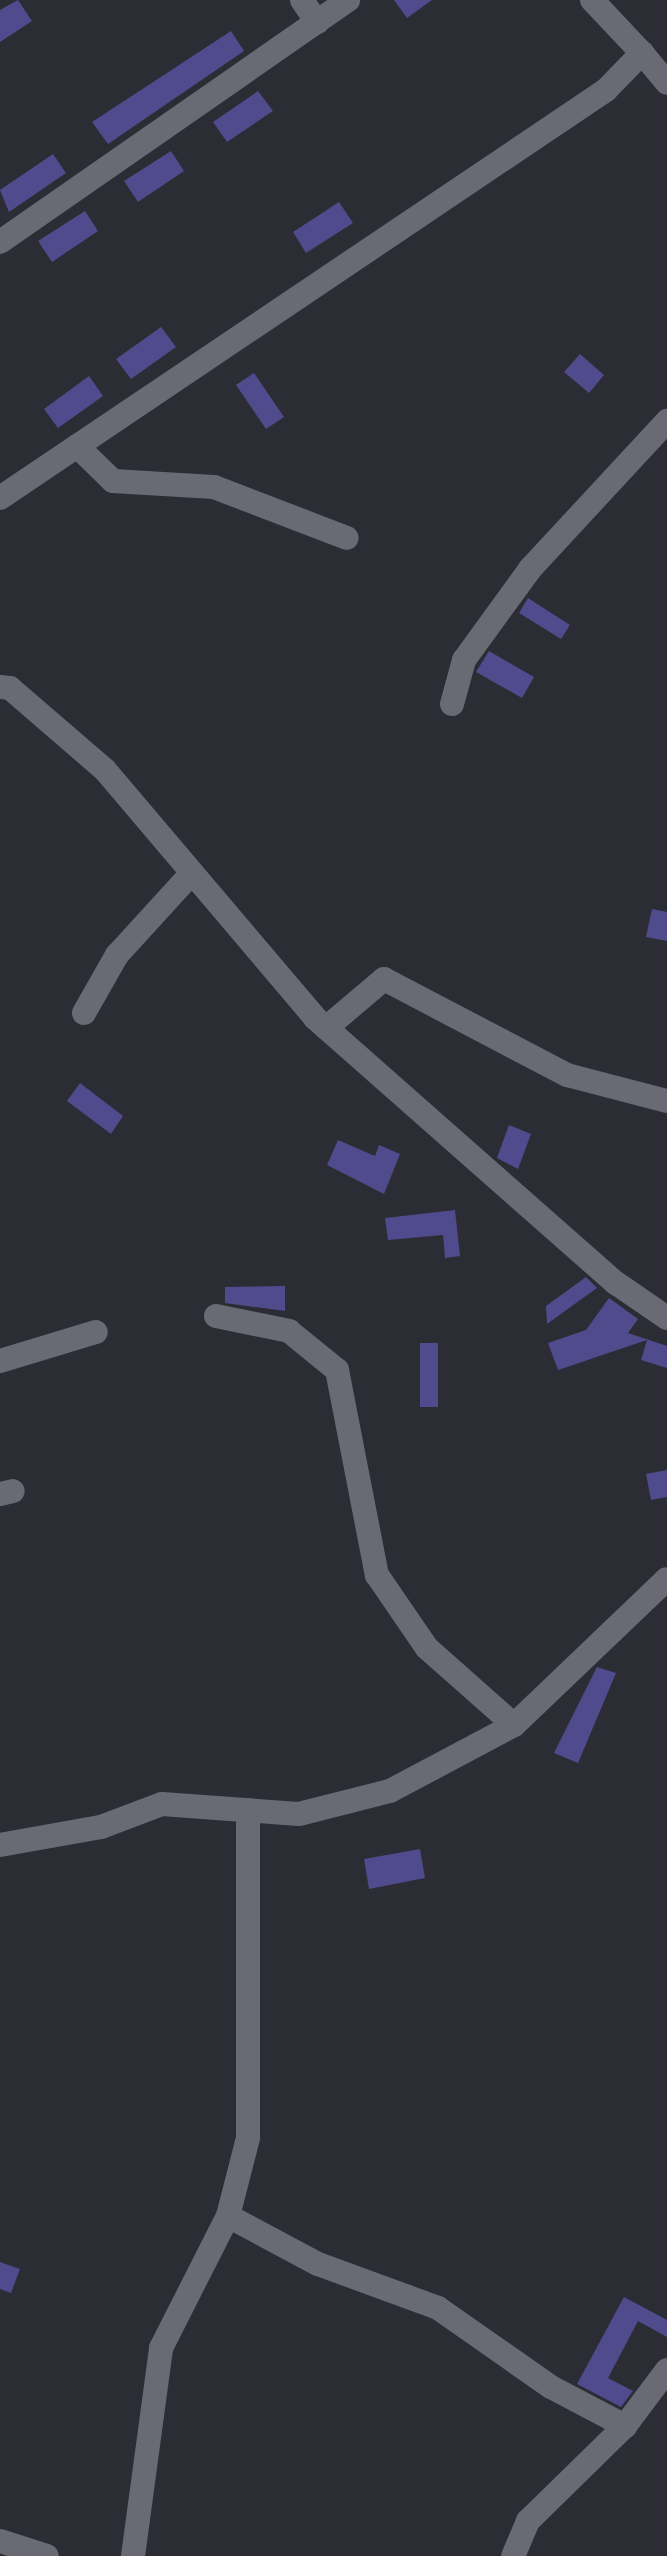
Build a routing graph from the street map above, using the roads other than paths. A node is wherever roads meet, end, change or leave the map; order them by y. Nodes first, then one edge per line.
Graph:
1 (302, 0) edge
2 (348, 0) edge
3 (592, 0) edge
4 (317, 22) junction
5 (642, 53) junction
6 (667, 83) edge
7 (0, 242) edge
8 (667, 421) edge
9 (77, 446) junction
10 (0, 498) edge
11 (347, 538) dead end
12 (0, 687) edge
13 (452, 704) dead end
14 (192, 873) junction
15 (84, 1013) dead end
16 (326, 1028) junction
17 (667, 1101) edge
18 (216, 1316) dead end
19 (667, 1318) edge
20 (96, 1332) dead end
21 (0, 1361) edge
22 (667, 1579) edge
23 (514, 1725) junction
24 (248, 1810) junction
25 (0, 1845) edge
26 (228, 2216) junction
27 (667, 2370) edge
28 (625, 2426) junction
29 (0, 2541) edge
30 (47, 2556) edge
31 (133, 2556) edge
32 (513, 2556) edge

1 - 4 street
2 - 4 street
3 - 5 street
4 - 7 street
5 - 6 street
5 - 9 street
8 - 13 street
9 - 10 street
9 - 11 street
12 - 14 street
14 - 15 street
14 - 16 street
16 - 17 street
16 - 19 street
18 - 23 street
20 - 21 street
22 - 23 street
23 - 24 street
24 - 25 street
24 - 26 street
26 - 28 street
26 - 31 street
27 - 28 street
28 - 32 street
29 - 30 street

